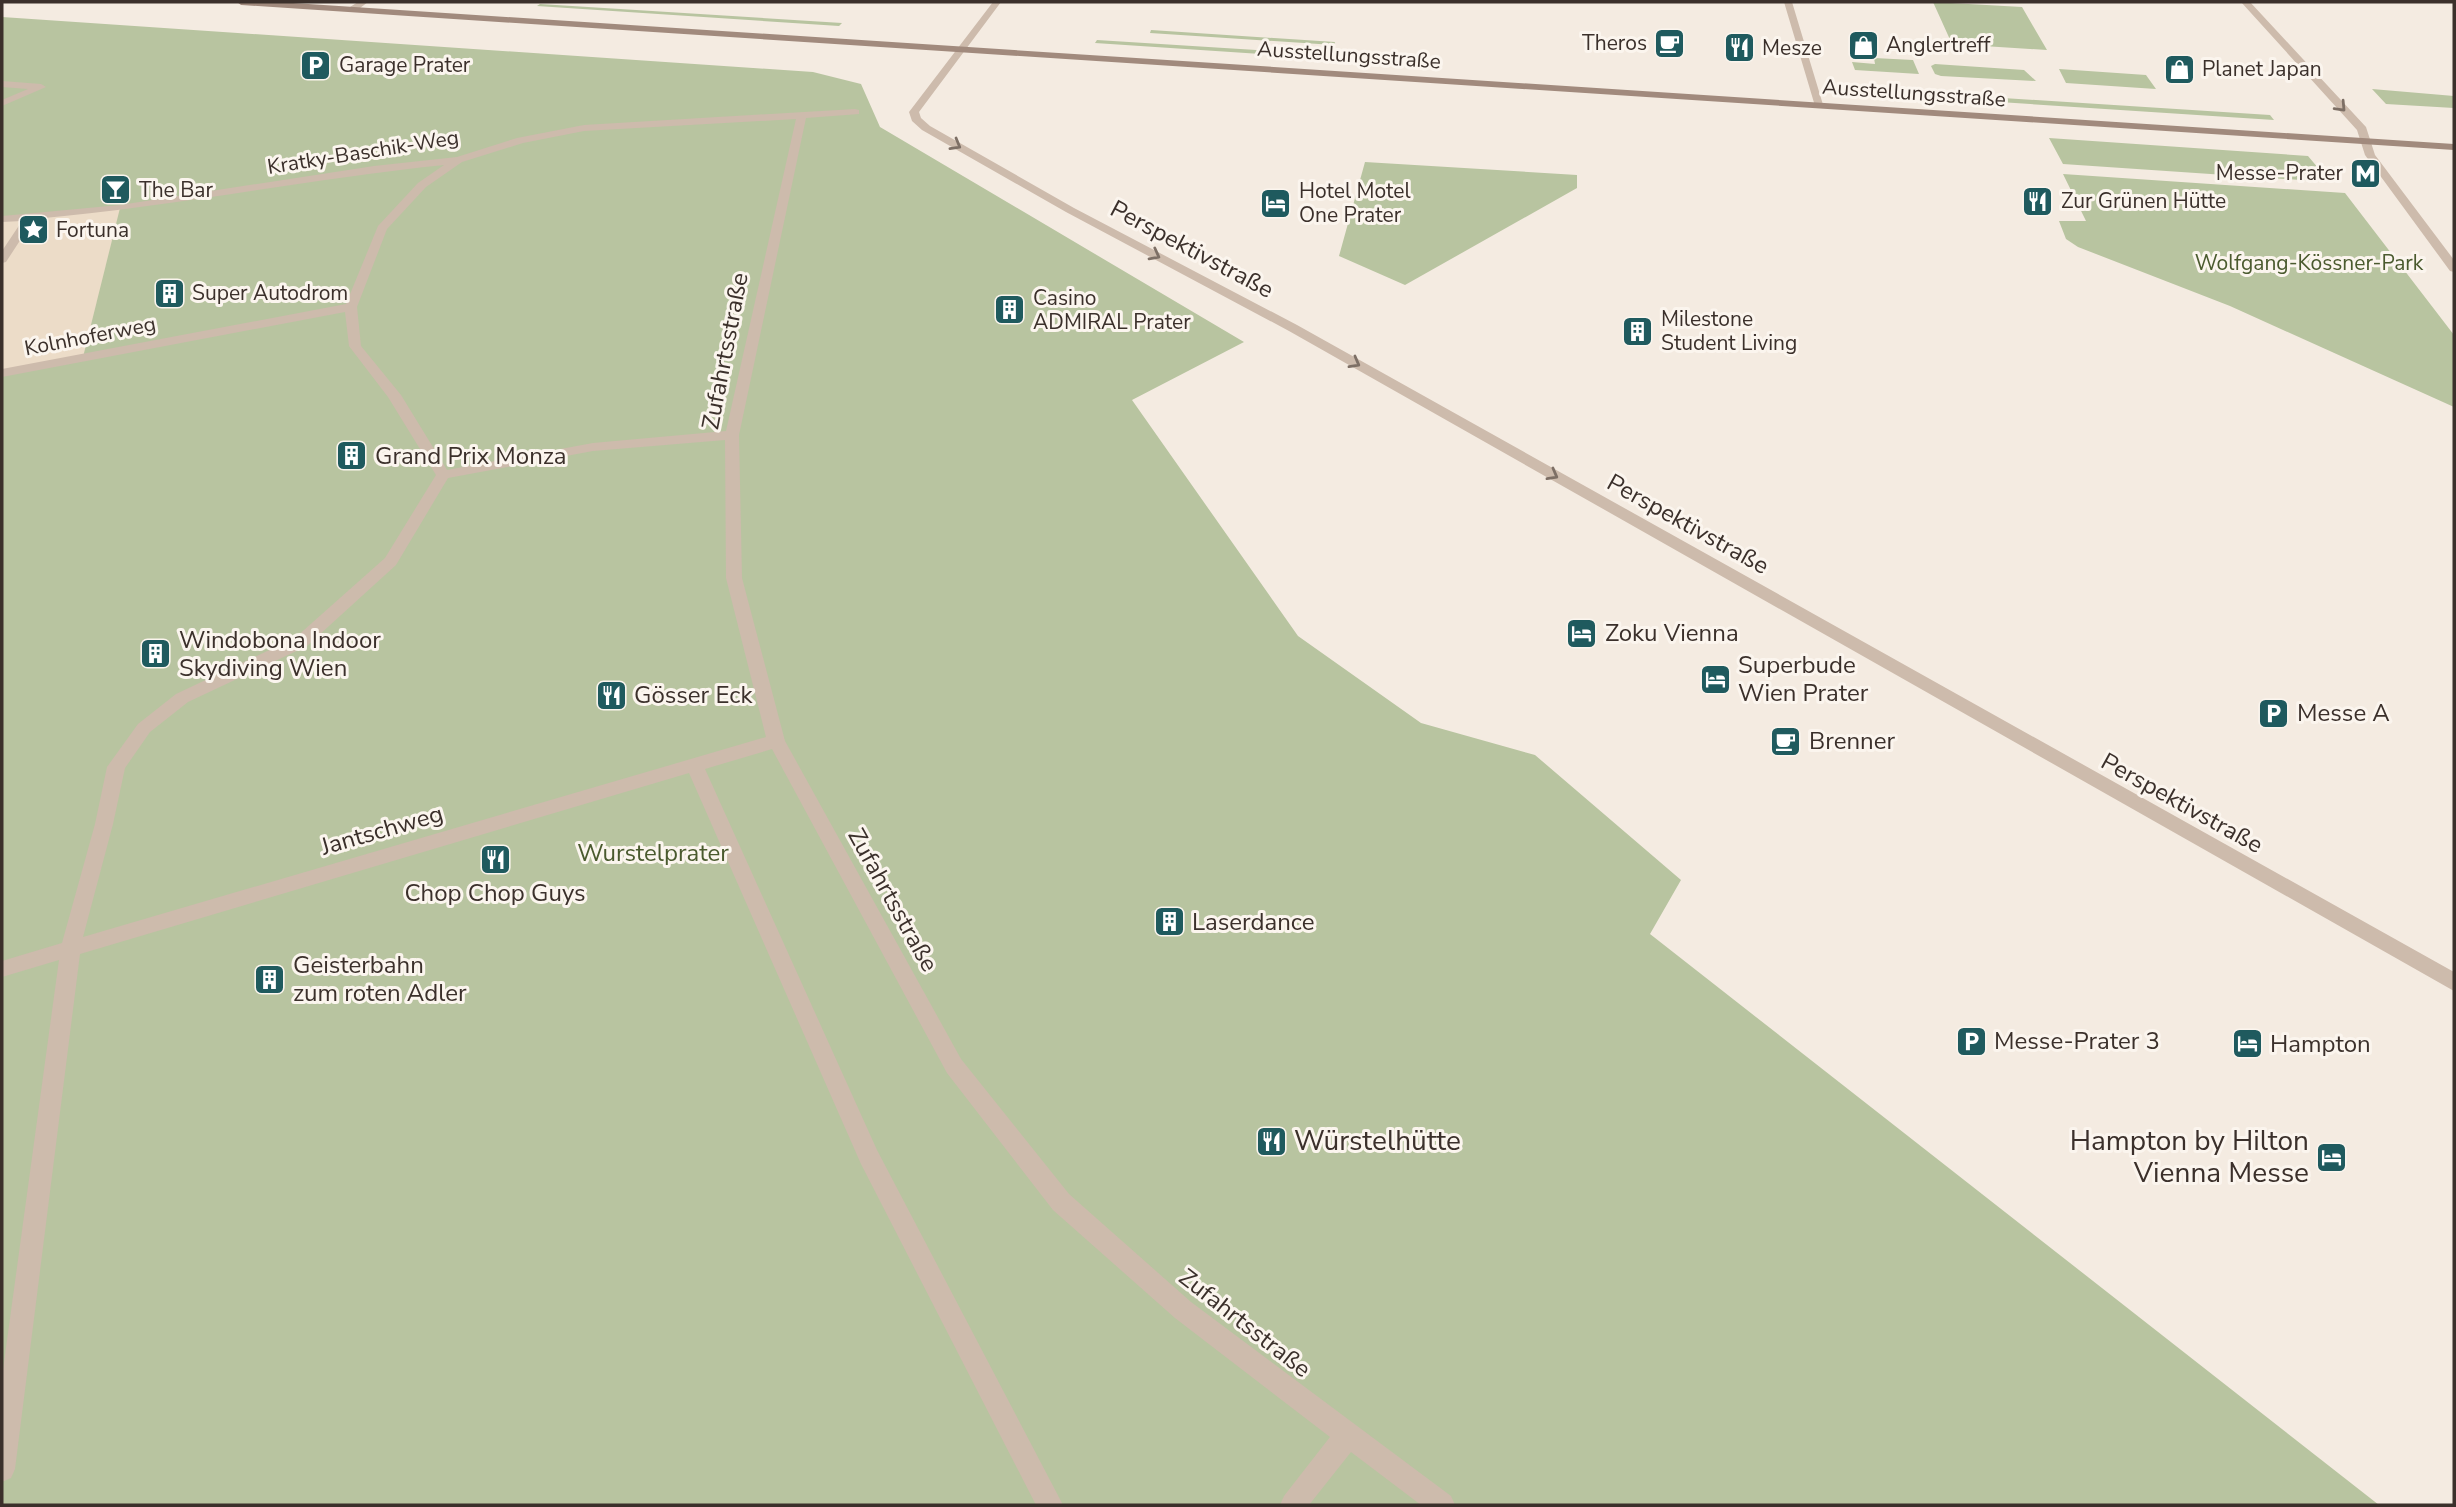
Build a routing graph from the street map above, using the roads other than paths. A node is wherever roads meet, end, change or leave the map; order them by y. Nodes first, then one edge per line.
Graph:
1 (241, 2) edge
2 (364, 2) edge
3 (997, 2) edge
4 (1788, 2) edge
5 (2245, 2) edge
6 (353, 9) junction
7 (961, 48) junction
8 (2, 83) edge
9 (2, 103) edge
10 (1820, 106) junction
11 (855, 112) dead end
12 (802, 115) junction
13 (2368, 143) junction
14 (2454, 147) edge
15 (458, 160) junction
16 (30, 217) junction
17 (2, 219) edge
18 (2, 259) edge
19 (2454, 268) edge
20 (351, 307) junction
21 (2, 373) edge
22 (732, 435) junction
23 (443, 475) junction
24 (776, 741) junction
25 (694, 764) junction
26 (71, 946) junction
27 (2, 969) edge
28 (2454, 982) edge
29 (1347, 1436) junction
30 (2, 1469) edge
31 (1050, 1505) edge
32 (1293, 1505) edge
33 (1442, 1505) edge

1 - 6 main road, Ausstellungsstraße
2 - 6 street
3 - 7 street
4 - 10 street
5 -> 13 street
6 - 7 main road, Ausstellungsstraße
7 - 10 main road, Ausstellungsstraße
7 -> 28 street, Perspektivstraße
8 - 9 street
10 - 13 main road, Ausstellungsstraße
11 - 12 street, Kratky-Baschik-Weg
12 - 15 street, Kratky-Baschik-Weg
12 - 22 street, Zufahrtsstraße
13 - 14 main road, Ausstellungsstraße
13 - 19 street
15 - 16 street, Kratky-Baschik-Weg
15 - 20 street
16 - 17 street, Kratky-Baschik-Weg
16 - 18 street
20 - 21 street, Kolnhoferweg
20 - 23 street
22 - 23 street
22 - 24 street, Zufahrtsstraße
23 - 26 street
24 - 25 street, Jantschweg
24 - 29 street, Zufahrtsstraße
25 - 26 street, Jantschweg
25 - 31 street
26 - 27 street, Jantschweg
26 - 30 street
29 - 32 street
29 - 33 street, Zufahrtsstraße

